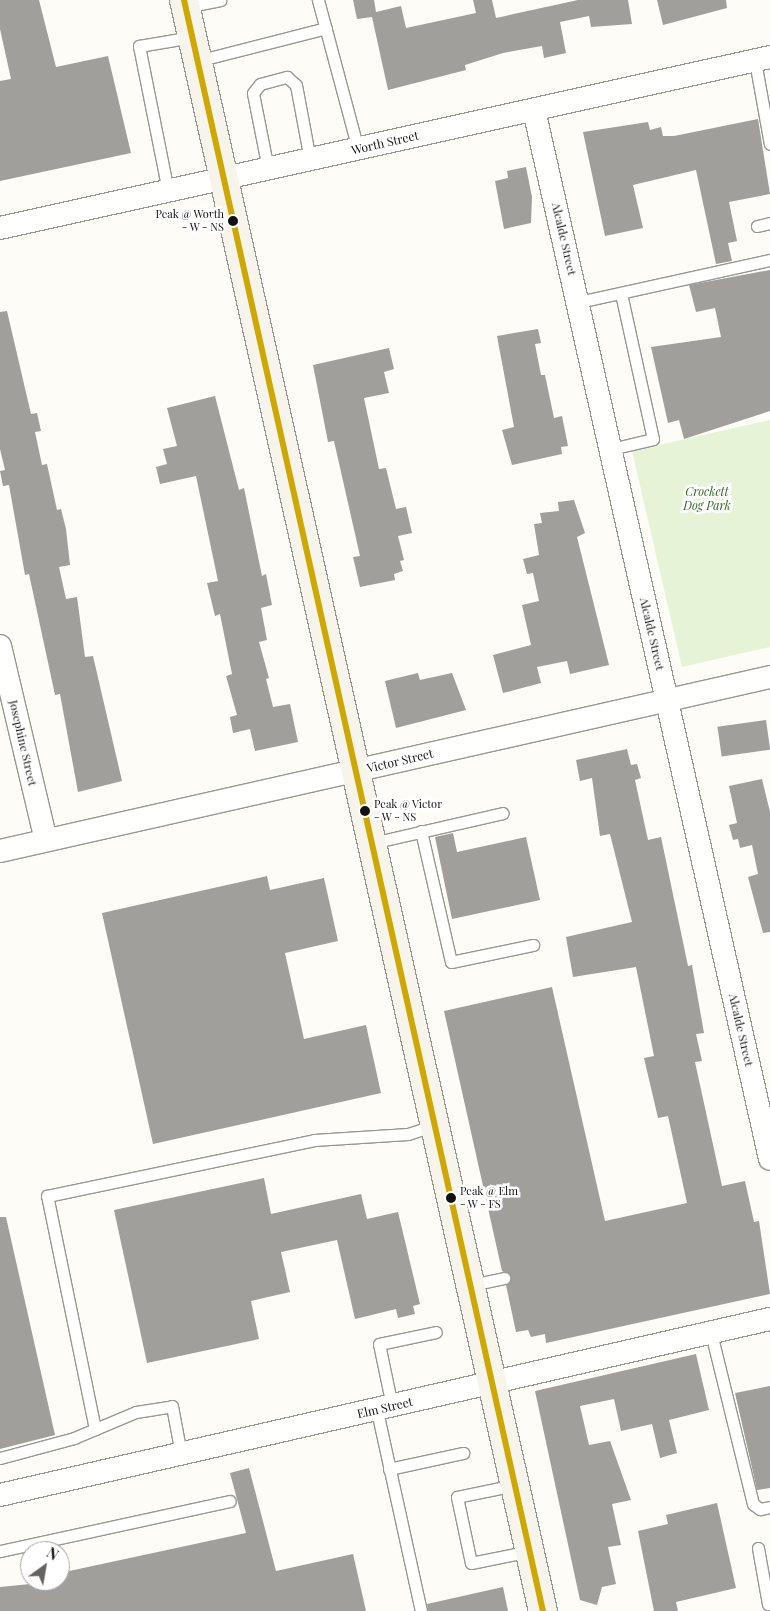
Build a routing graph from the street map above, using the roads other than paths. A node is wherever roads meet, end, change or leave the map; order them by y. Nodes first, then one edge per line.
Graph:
1 (220, 0) edge
2 (318, 0) edge
3 (185, 4) edge
4 (326, 28) junction
5 (195, 49) junction
6 (762, 59) edge
7 (534, 110) junction
8 (770, 144) edge
9 (358, 149) junction
10 (310, 160) junction
11 (268, 169) junction
12 (224, 179) junction
13 (168, 191) junction
14 (770, 223) edge
15 (757, 226) dead end
16 (0, 228) edge
17 (770, 260) edge
18 (620, 292) junction
19 (579, 302) junction
20 (611, 449) junction
21 (0, 646) edge
22 (770, 677) edge
23 (667, 700) junction
24 (356, 771) junction
25 (502, 813) dead end
26 (420, 831) junction
27 (46, 840) junction
28 (372, 843) junction
29 (0, 850) edge
30 (533, 945) dead end
31 (435, 1125) junction
32 (770, 1159) edge
33 (504, 1278) dead end
34 (471, 1286) junction
35 (770, 1319) edge
36 (436, 1332) dead end
37 (711, 1333) junction
38 (492, 1382) junction
39 (385, 1408) junction
40 (95, 1429) junction
41 (463, 1453) dead end
42 (181, 1454) junction
43 (0, 1458) edge
44 (389, 1468) junction
45 (515, 1484) junction
46 (0, 1495) edge
47 (230, 1500) dead end
48 (770, 1507) edge
49 (758, 1548) dead end
50 (0, 1551) edge
51 (530, 1551) junction
52 (769, 1606) edge
53 (421, 1611) edge
54 (543, 1611) edge

1 - 3 lane
2 - 4 lane
3 - 5 main road
4 - 5 lane
4 - 9 lane
5 - 12 main road
5 - 13 lane
6 - 7 street, Worth Street
6 - 8 lane
7 - 9 street, Worth Street
7 - 19 street, Alcalde Street
9 - 10 street, Worth Street
10 - 11 street, Worth Street
10 - 11 lane
11 - 12 street, Worth Street
12 - 13 street, Worth Street
12 - 24 main road
13 - 16 street, Worth Street
14 - 15 lane
17 - 18 lane
18 - 19 lane
18 - 20 lane
19 - 20 street, Alcalde Street
20 - 23 street, Alcalde Street
21 - 27 street, Josephine Street
22 - 23 street, Victor Street
23 - 24 street, Victor Street
23 - 32 street, Alcalde Street
24 - 27 street, Victor Street
24 - 28 main road
25 - 26 lane
26 - 28 lane
26 - 30 lane
27 - 29 street, Victor Street
28 - 31 main road
31 - 34 main road
31 - 40 lane
33 - 34 lane
34 - 38 main road
35 - 37 street, Elm Street
36 - 39 lane
37 - 38 street, Elm Street
37 - 48 lane
38 - 39 street, Elm Street
38 - 45 main road
39 - 42 street, Elm Street
39 - 44 lane
40 - 42 lane
40 - 43 lane
41 - 44 lane
42 - 46 street, Elm Street
44 - 53 lane
45 - 51 main road
45 - 51 lane
47 - 50 lane
49 - 52 lane
51 - 54 main road

